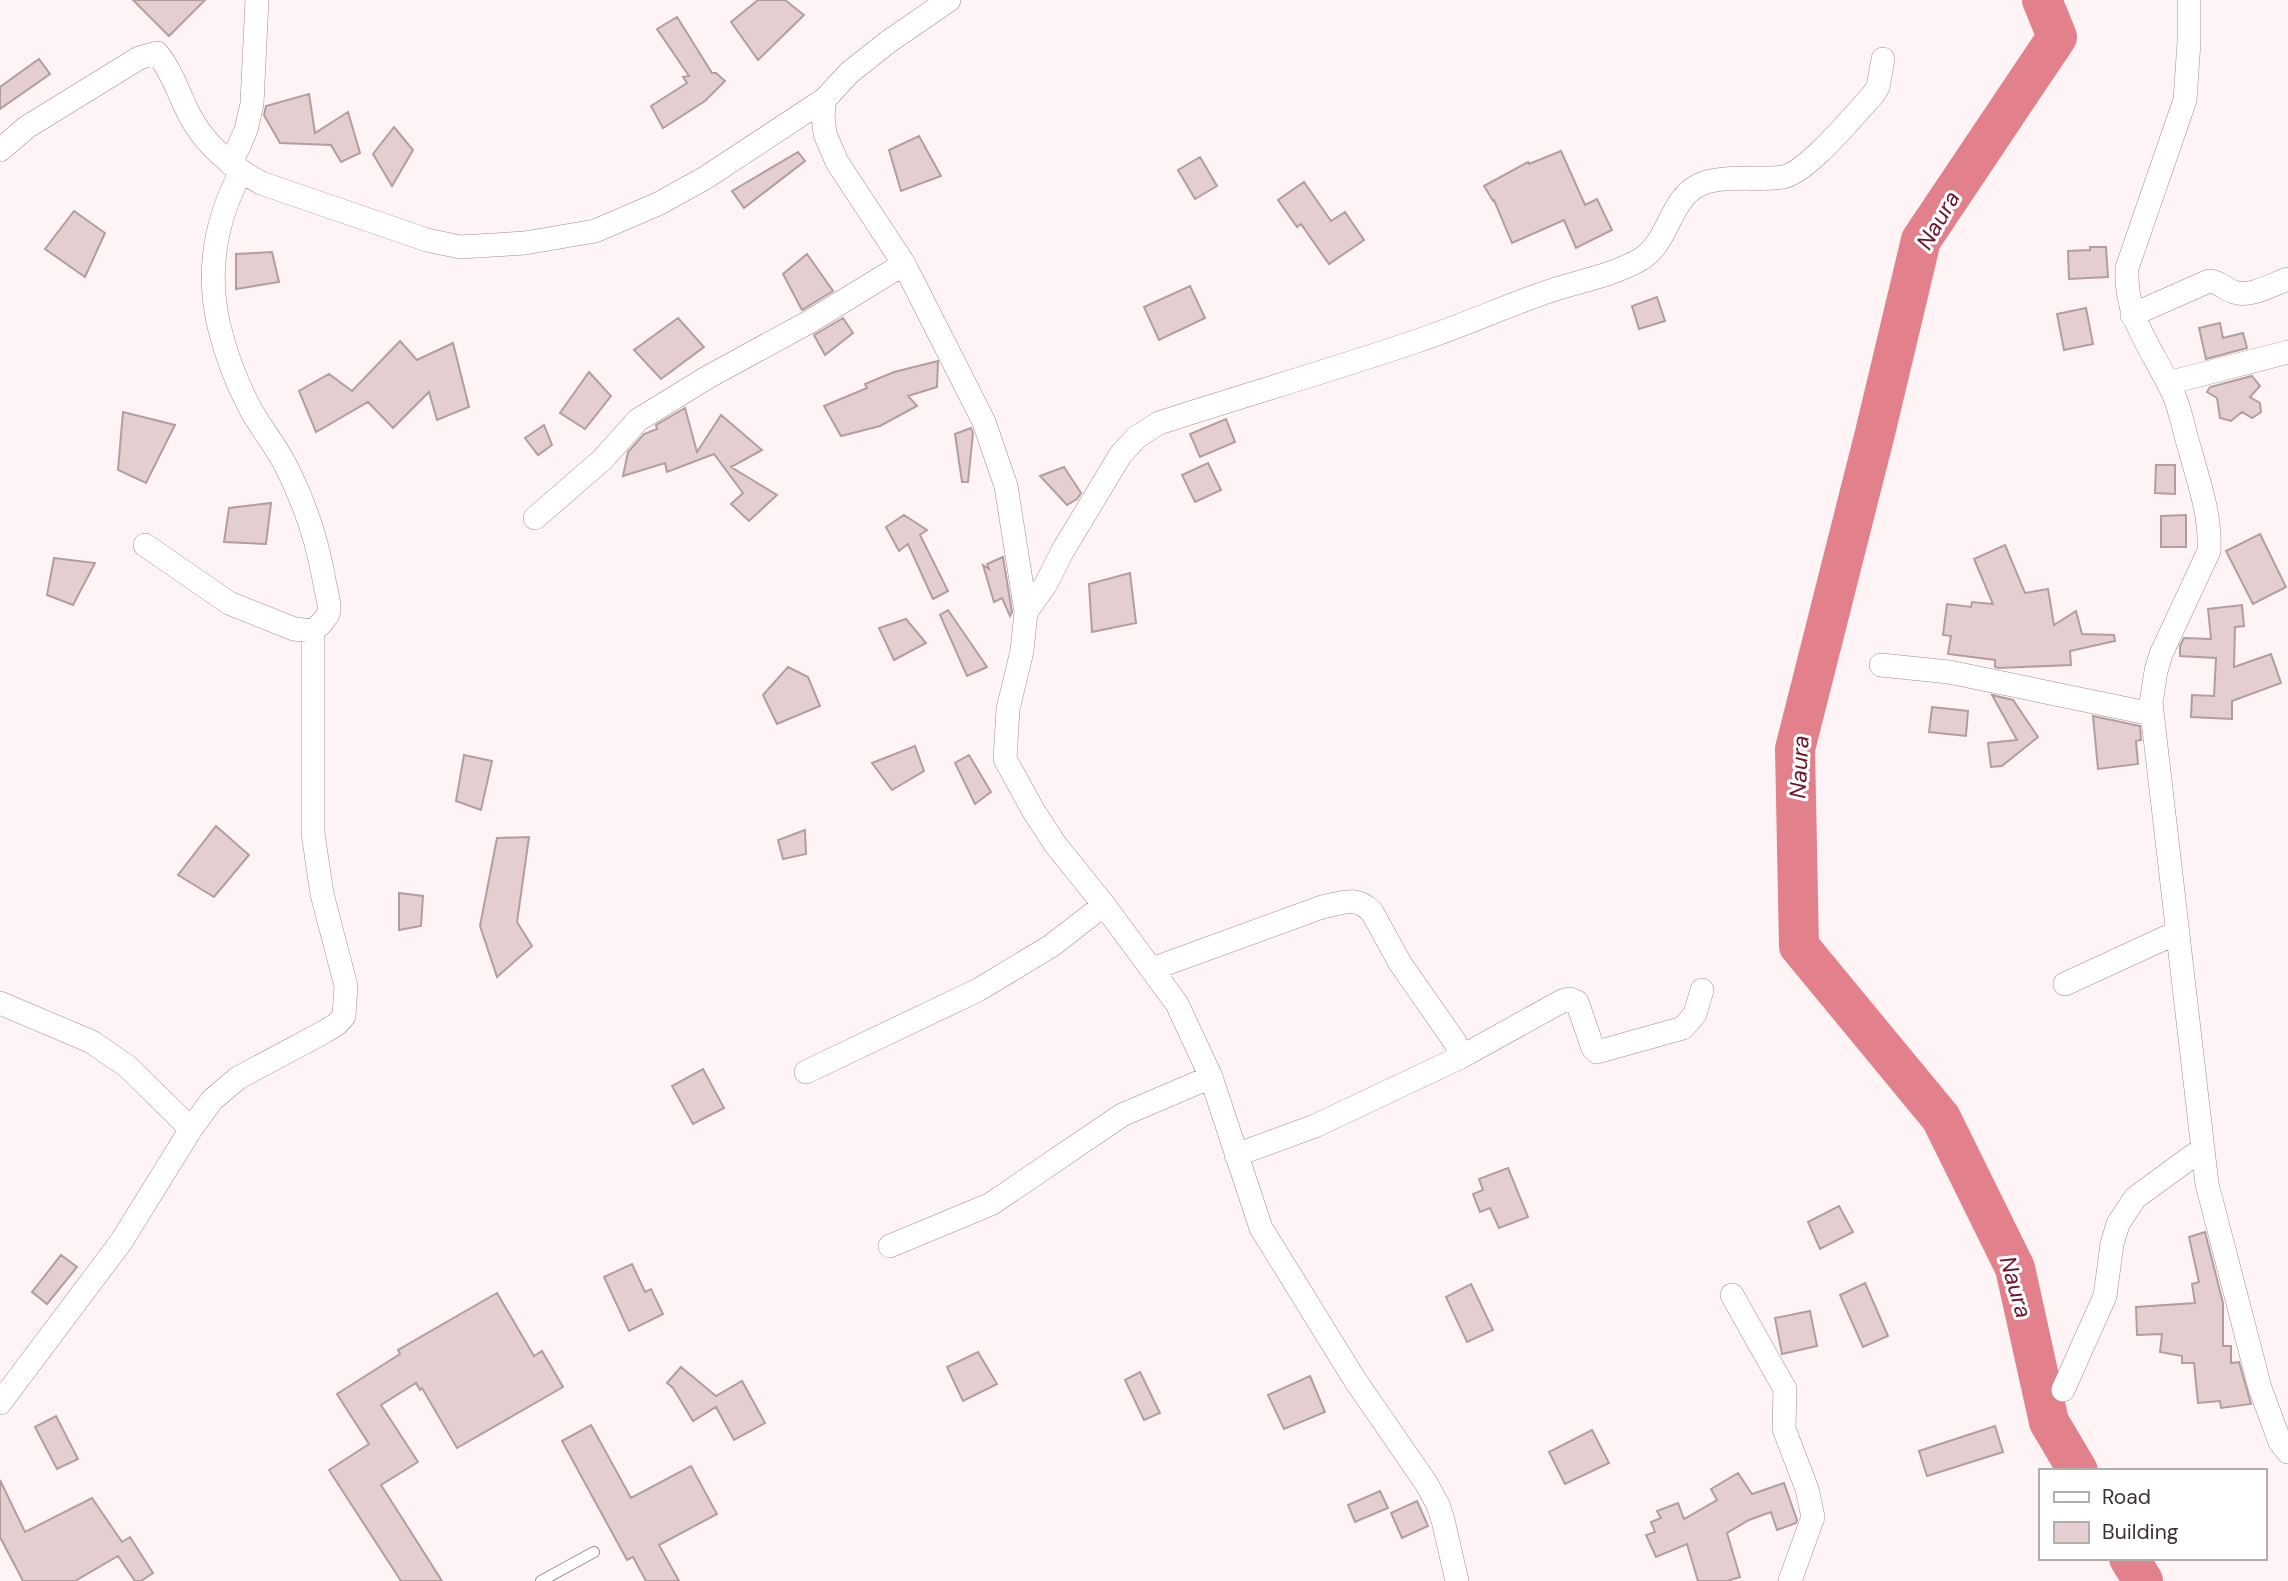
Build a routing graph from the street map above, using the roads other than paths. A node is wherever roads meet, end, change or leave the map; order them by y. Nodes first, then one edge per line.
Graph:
1 (257, 0) edge
2 (949, 0) edge
3 (2189, 0) edge
4 (1883, 59) dead end
5 (825, 99) junction
6 (0, 150) edge
7 (236, 168) junction
8 (904, 264) junction
9 (2288, 279) edge
10 (2132, 315) junction
11 (2288, 352) edge
12 (2168, 383) junction
13 (535, 519) dead end
14 (145, 545) dead end
15 (1026, 612) junction
16 (313, 631) junction
17 (1881, 665) dead end
18 (2152, 714) junction
19 (1104, 905) junction
20 (2178, 932) junction
21 (1152, 970) junction
22 (2065, 984) dead end
23 (1702, 990) dead end
24 (0, 1003) edge
25 (1461, 1057) junction
26 (806, 1072) dead end
27 (1211, 1077) junction
28 (191, 1129) junction
29 (2202, 1149) junction
30 (1236, 1155) junction
31 (890, 1246) dead end
32 (1732, 1294) dead end
33 (2063, 1390) dead end
34 (0, 1403) edge
35 (2288, 1452) edge
36 (594, 1552) dead end
37 (541, 1581) edge
38 (1457, 1581) edge
39 (1790, 1581) edge

1 - 7 street
2 - 5 street
3 - 10 street
4 - 15 street
5 - 7 street
5 - 8 street
6 - 7 street
7 - 16 street
8 - 13 street
8 - 15 street
9 - 10 street
10 - 12 street
11 - 12 street
12 - 18 street
14 - 16 street
15 - 19 street
16 - 28 street
17 - 18 street
18 - 20 street
19 - 21 street
19 - 26 street
20 - 22 street
20 - 29 street
21 - 25 street
21 - 27 street
23 - 25 street
24 - 28 street
25 - 30 street
27 - 30 street
27 - 31 street
28 - 34 street
29 - 33 street
29 - 35 street
30 - 38 street
32 - 39 street
36 - 37 lane

